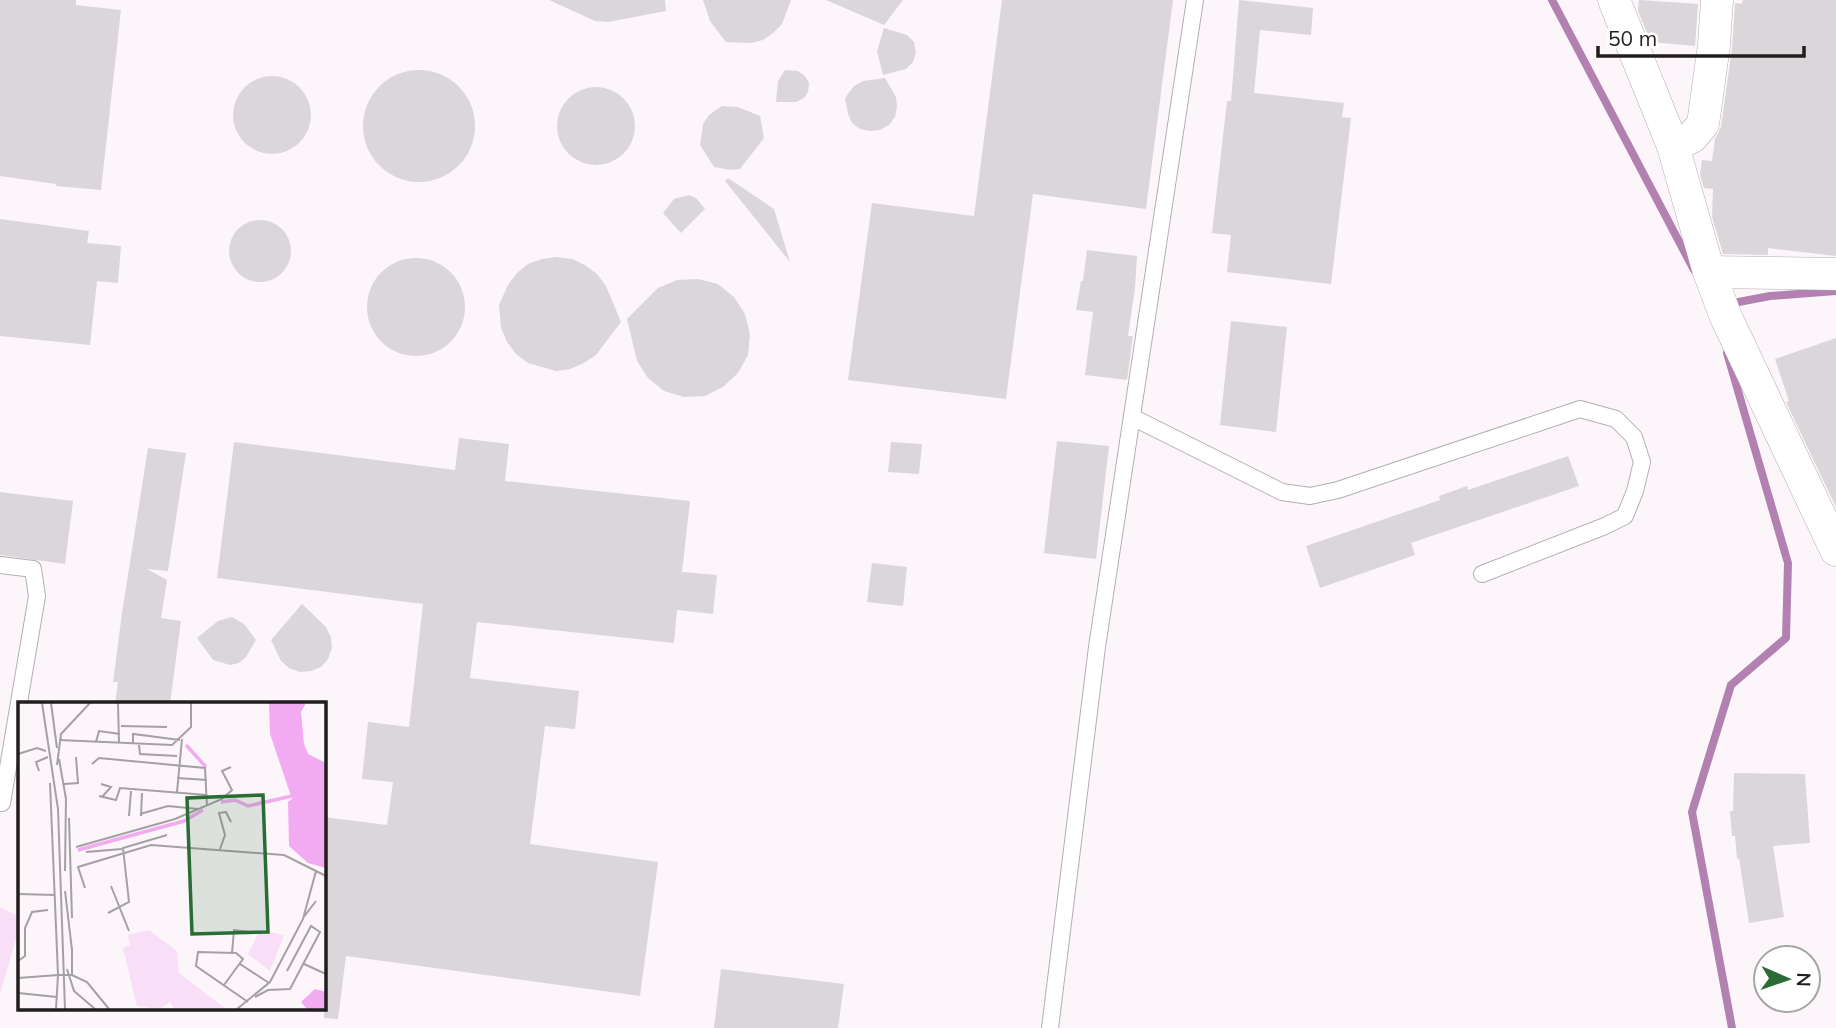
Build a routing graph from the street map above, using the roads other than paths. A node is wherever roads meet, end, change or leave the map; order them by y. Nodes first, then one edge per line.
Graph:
1 (1195, 0) edge
2 (1614, 0) edge
3 (1717, 0) edge
4 (1673, 146) junction
5 (1836, 274) edge
6 (1717, 295) junction
7 (1132, 417) junction
8 (1836, 550) edge
9 (0, 565) edge
10 (1482, 574) dead end
11 (19, 702) edge
12 (18, 708) edge
13 (2, 803) dead end
14 (1050, 1028) edge

1 - 7 lane
2 - 4 street
3 - 4 street
4 - 6 street
5 - 6 street
6 - 8 street
7 - 10 lane
7 - 14 lane
9 - 11 lane
12 - 13 lane

